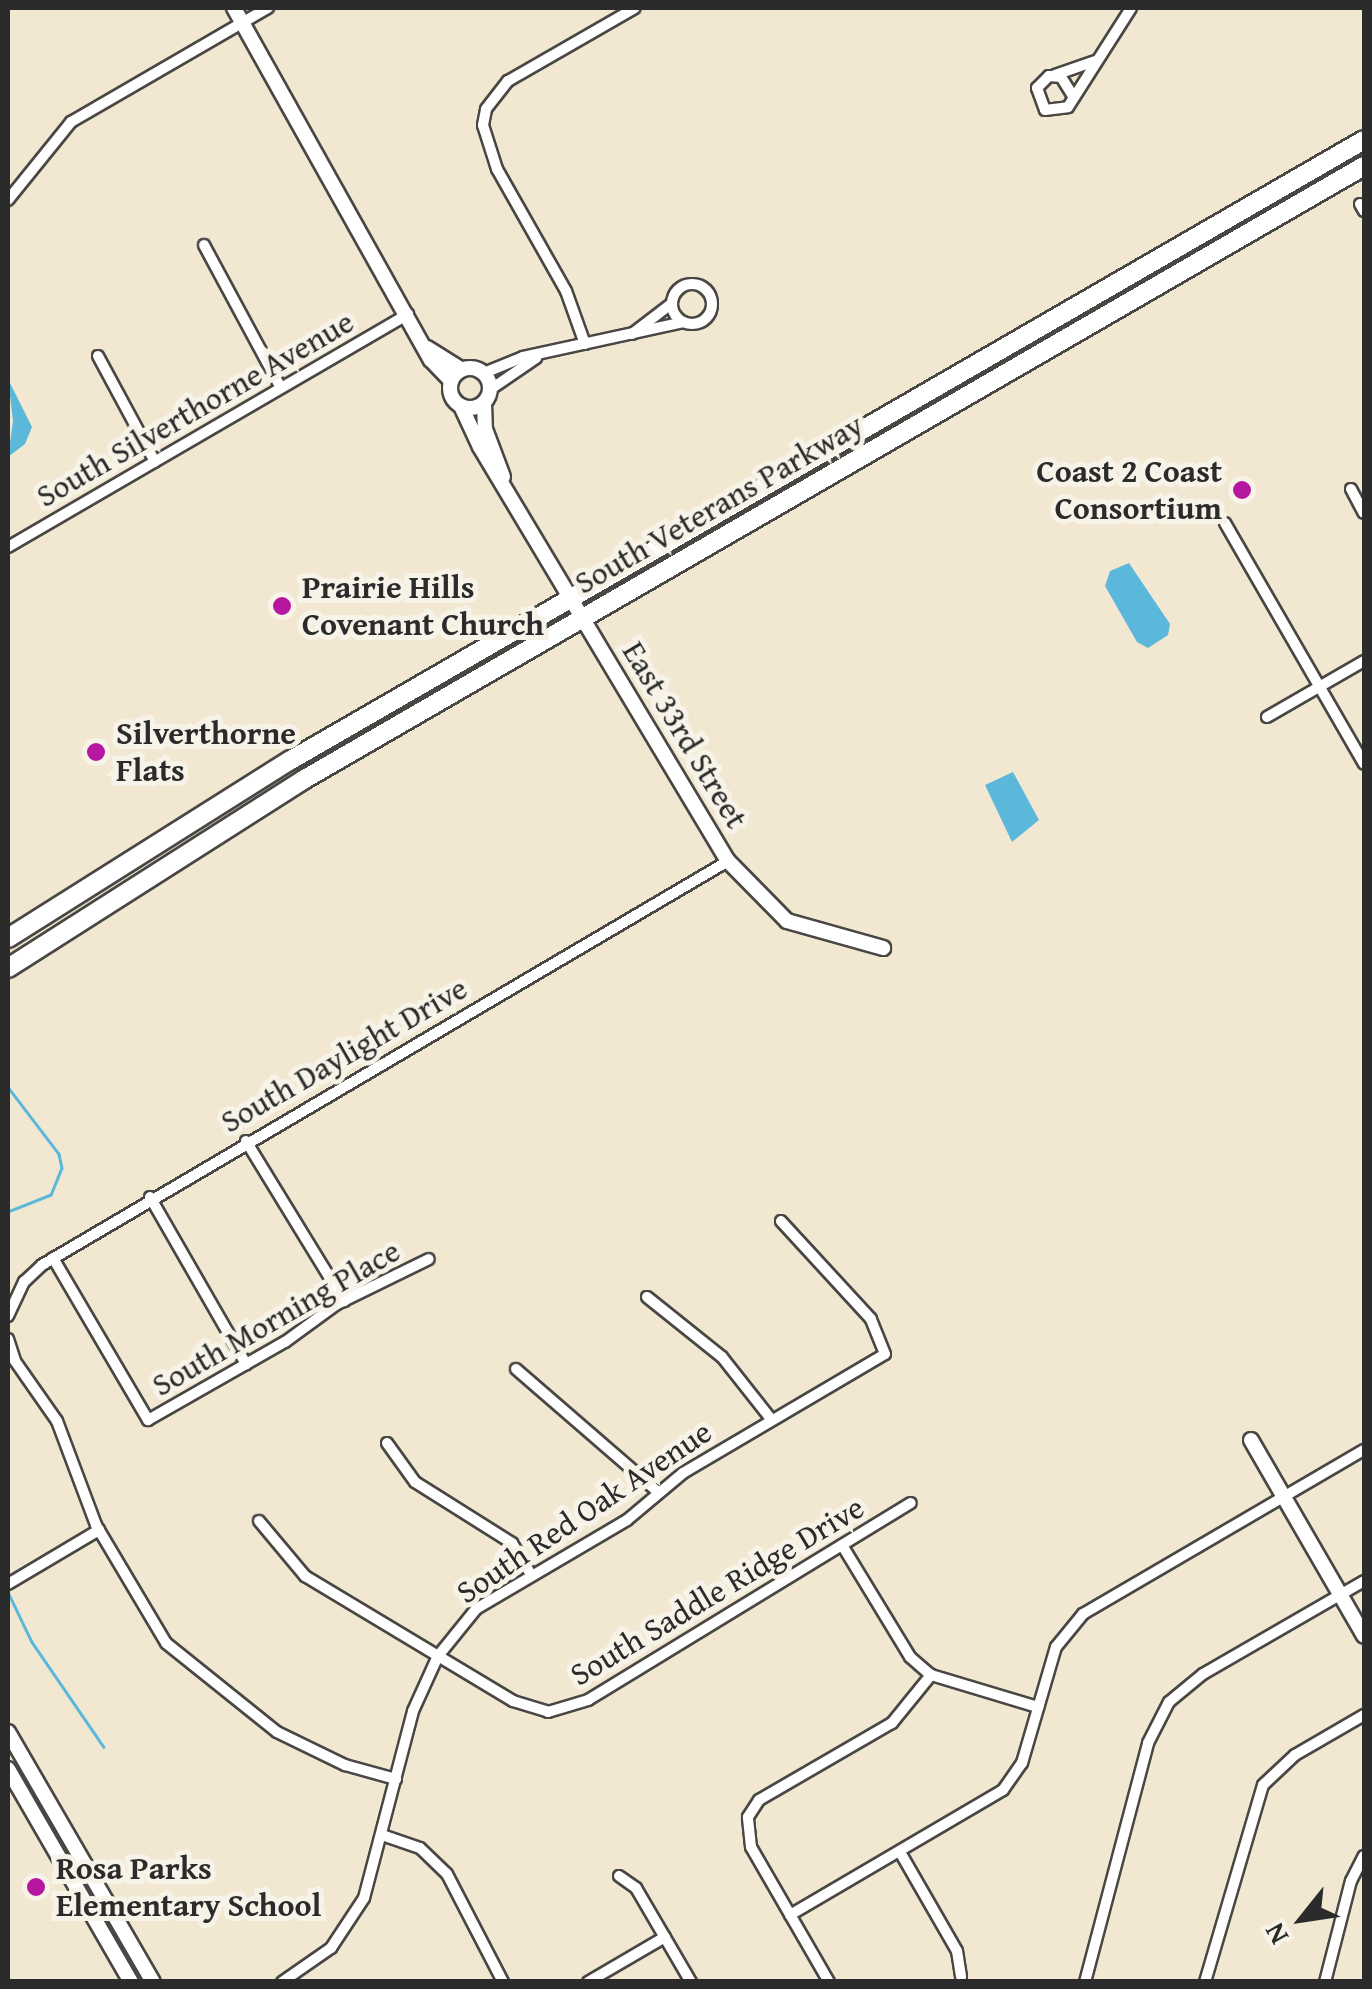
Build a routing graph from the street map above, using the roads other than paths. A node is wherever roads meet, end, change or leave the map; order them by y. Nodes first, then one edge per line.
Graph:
1 (234, 8) edge
2 (268, 8) edge
3 (635, 8) edge
4 (1131, 8) edge
5 (243, 22) junction
6 (1095, 61) junction
7 (1055, 75) junction
8 (1073, 96) junction
9 (1364, 140) edge
10 (1364, 166) edge
11 (12, 183) edge
12 (8, 200) edge
13 (204, 245) dead end
14 (671, 304) junction
15 (408, 314) junction
16 (683, 322) junction
17 (632, 334) junction
18 (585, 344) junction
19 (98, 356) dead end
20 (536, 357) junction
21 (484, 373) junction
22 (456, 375) junction
23 (282, 388) junction
24 (487, 396) junction
25 (461, 406) junction
26 (155, 462) junction
27 (503, 478) junction
28 (1351, 489) dead end
29 (1364, 512) edge
30 (1225, 522) dead end
31 (8, 548) edge
32 (571, 596) junction
33 (583, 617) junction
34 (1364, 661) edge
35 (1320, 687) junction
36 (1266, 717) dead end
37 (1364, 764) edge
38 (728, 861) junction
39 (8, 938) edge
40 (883, 948) dead end
41 (8, 968) edge
42 (246, 1141) junction
43 (150, 1197) junction
44 (781, 1221) dead end
45 (53, 1258) junction
46 (430, 1259) dead end
47 (647, 1297) dead end
48 (344, 1301) junction
49 (8, 1316) edge
50 (8, 1339) edge
51 (246, 1364) junction
52 (516, 1369) dead end
53 (772, 1419) junction
54 (1251, 1440) dead end
55 (387, 1444) dead end
56 (1364, 1450) edge
57 (658, 1491) junction
58 (1284, 1496) junction
59 (911, 1504) dead end
60 (258, 1521) dead end
61 (99, 1530) junction
62 (842, 1545) junction
63 (532, 1575) junction
64 (1364, 1581) edge
65 (8, 1584) edge
66 (1340, 1594) junction
67 (1364, 1636) edge
68 (439, 1655) junction
69 (932, 1675) junction
70 (1038, 1707) junction
71 (1364, 1715) edge
72 (8, 1732) edge
73 (8, 1769) edge
74 (396, 1778) junction
75 (382, 1835) junction
76 (900, 1852) junction
77 (1364, 1856) edge
78 (619, 1876) dead end
79 (790, 1915) junction
80 (665, 1937) junction
81 (960, 1977) dead end
82 (131, 1982) edge
83 (152, 1982) edge
84 (282, 1982) edge
85 (503, 1982) edge
86 (588, 1982) edge
87 (690, 1982) edge
88 (828, 1982) edge
89 (1086, 1982) edge
90 (1206, 1982) edge
91 (1325, 1982) edge

1 - 5 street, East 33rd Street
2 - 5 street
3 - 18 street
4 - 6 street
5 - 11 street
5 - 15 street, East 33rd Street
6 - 7 street
6 - 8 street
7 - 8 street
7 - 8 street
9 - 32 highway, South Veterans Parkway
10 - 33 highway, South Veterans Parkway
11 - 12 street
13 - 23 street
14 - 16 street
14 - 16 street
14 - 17 street
15 - 22 street, East 33rd Street
15 - 23 street, South Silverthorne Avenue
16 - 17 street
17 - 18 street
18 - 20 street
19 - 26 street
20 - 21 street
20 - 24 street
21 - 22 street
21 - 24 street, East 33rd Street
22 - 25 street, East 33rd Street
23 - 26 street, South Silverthorne Avenue
24 - 25 street
24 - 27 street, East 33rd Street
25 - 27 street, East 33rd Street
26 - 31 street, South Silverthorne Avenue
27 - 32 street, East 33rd Street
28 - 29 street
30 - 35 street
32 - 33 street, East 33rd Street
32 - 39 highway, South Veterans Parkway
33 - 38 street, East 33rd Street
33 - 41 highway, South Veterans Parkway
34 - 35 street
35 - 36 street
35 - 37 street
38 - 40 street, East 33rd Street
38 - 42 street, South Daylight Drive
42 - 43 street, South Daylight Drive
42 - 48 street
43 - 45 street, South Daylight Drive
43 - 51 street
44 - 53 street, South Red Oak Avenue
45 - 49 street, South Daylight Drive
45 - 51 street, South Morning Place
46 - 48 street, South Morning Place
47 - 53 street
48 - 51 street, South Morning Place
50 - 61 street
52 - 57 street
53 - 57 street, South Red Oak Avenue
54 - 58 street
55 - 63 street
56 - 58 street
57 - 63 street, South Red Oak Avenue
58 - 66 street
58 - 70 street
59 - 62 street, South Saddle Ridge Drive
60 - 68 street, South Saddle Ridge Drive
61 - 65 street
61 - 74 street
62 - 68 street, South Saddle Ridge Drive
62 - 69 street
63 - 68 street, South Red Oak Avenue
64 - 66 street
66 - 67 street
66 - 89 street
68 - 74 street, South Red Oak Avenue
69 - 70 street
69 - 79 street
70 - 76 street
71 - 90 street
72 - 83 street
73 - 82 street
74 - 75 street, South Red Oak Avenue
75 - 84 street, South Red Oak Avenue
75 - 85 street
76 - 79 street
76 - 81 street
77 - 91 street
78 - 80 street
79 - 88 street
80 - 86 street
80 - 87 street

